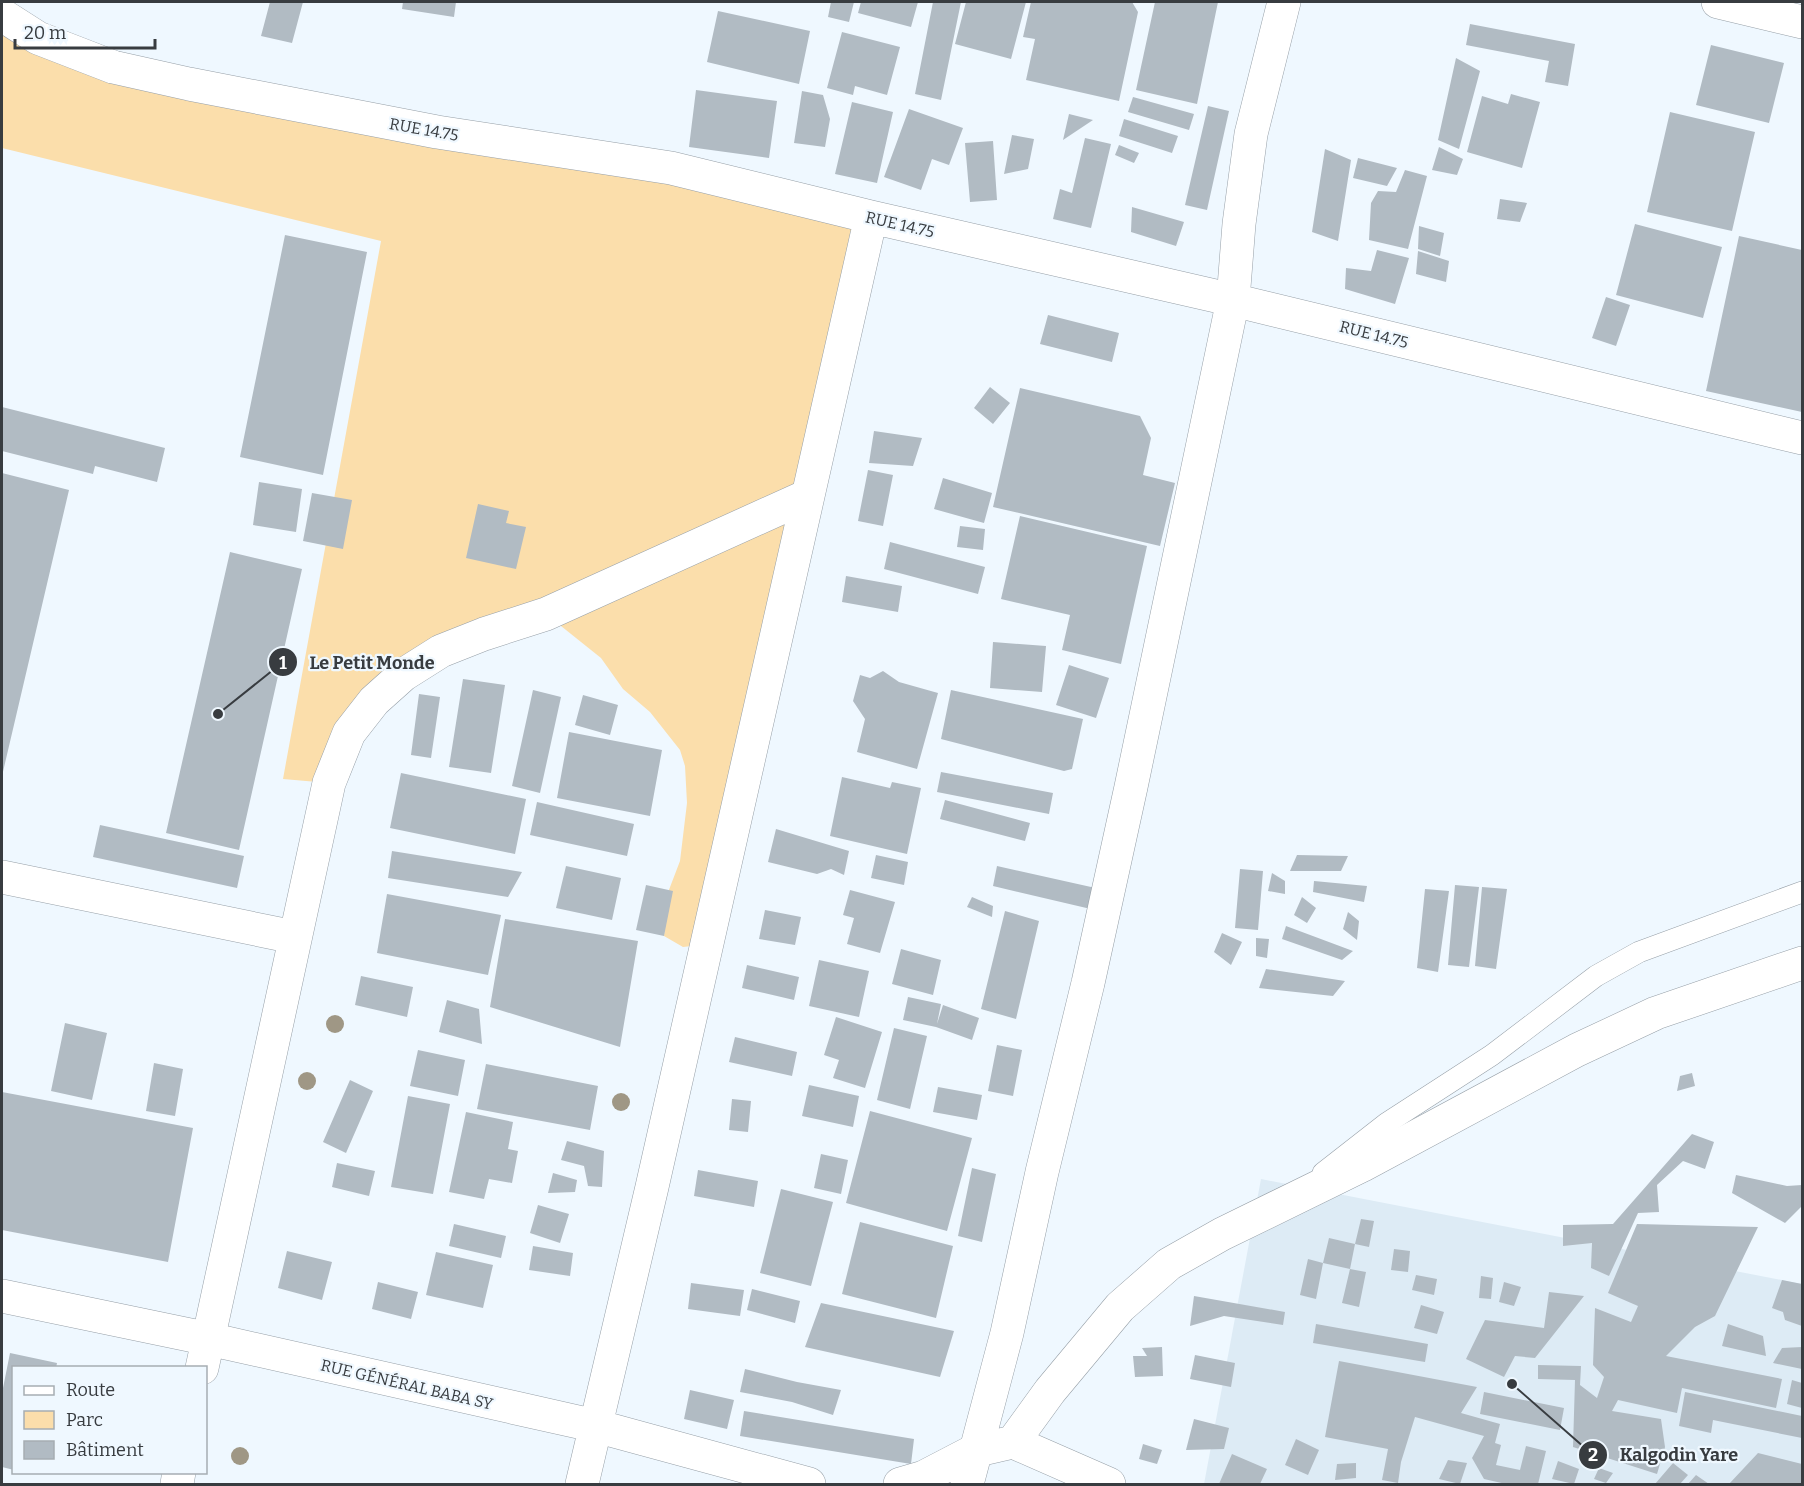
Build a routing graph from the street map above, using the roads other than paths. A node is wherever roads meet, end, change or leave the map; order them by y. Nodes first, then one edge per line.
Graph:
1 (1284, 2) edge
2 (1718, 2) edge
3 (2, 15) edge
4 (1803, 22) edge
5 (871, 217) junction
6 (1233, 300) junction
7 (1803, 438) edge
8 (807, 496) junction
9 (2, 877) edge
10 (1803, 892) edge
11 (294, 937) junction
12 (1803, 963) edge
13 (1277, 1208) junction
14 (2, 1296) edge
15 (206, 1353) edge
16 (596, 1426) junction
17 (1014, 1442) junction
18 (974, 1451) junction
19 (582, 1485) edge
20 (809, 1485) edge
21 (900, 1485) edge
22 (967, 1485) edge
23 (1109, 1485) edge

1 - 6 street
2 - 4 street
3 - 5 street, RUE 14.75
5 - 6 street, RUE 14.75
5 - 8 street
6 - 7 street, RUE 14.75
6 - 18 street
8 - 11 street
8 - 16 street
9 - 11 street
10 - 13 lane
11 - 15 street
12 - 13 street
13 - 17 street
14 - 15 street, RUE GÉNÉRAL BABA SY
15 - 16 street, RUE GÉNÉRAL BABA SY
16 - 19 street
16 - 20 street, RUE GÉNÉRAL BABA SY
17 - 18 street
17 - 23 street
18 - 21 street
18 - 22 street

